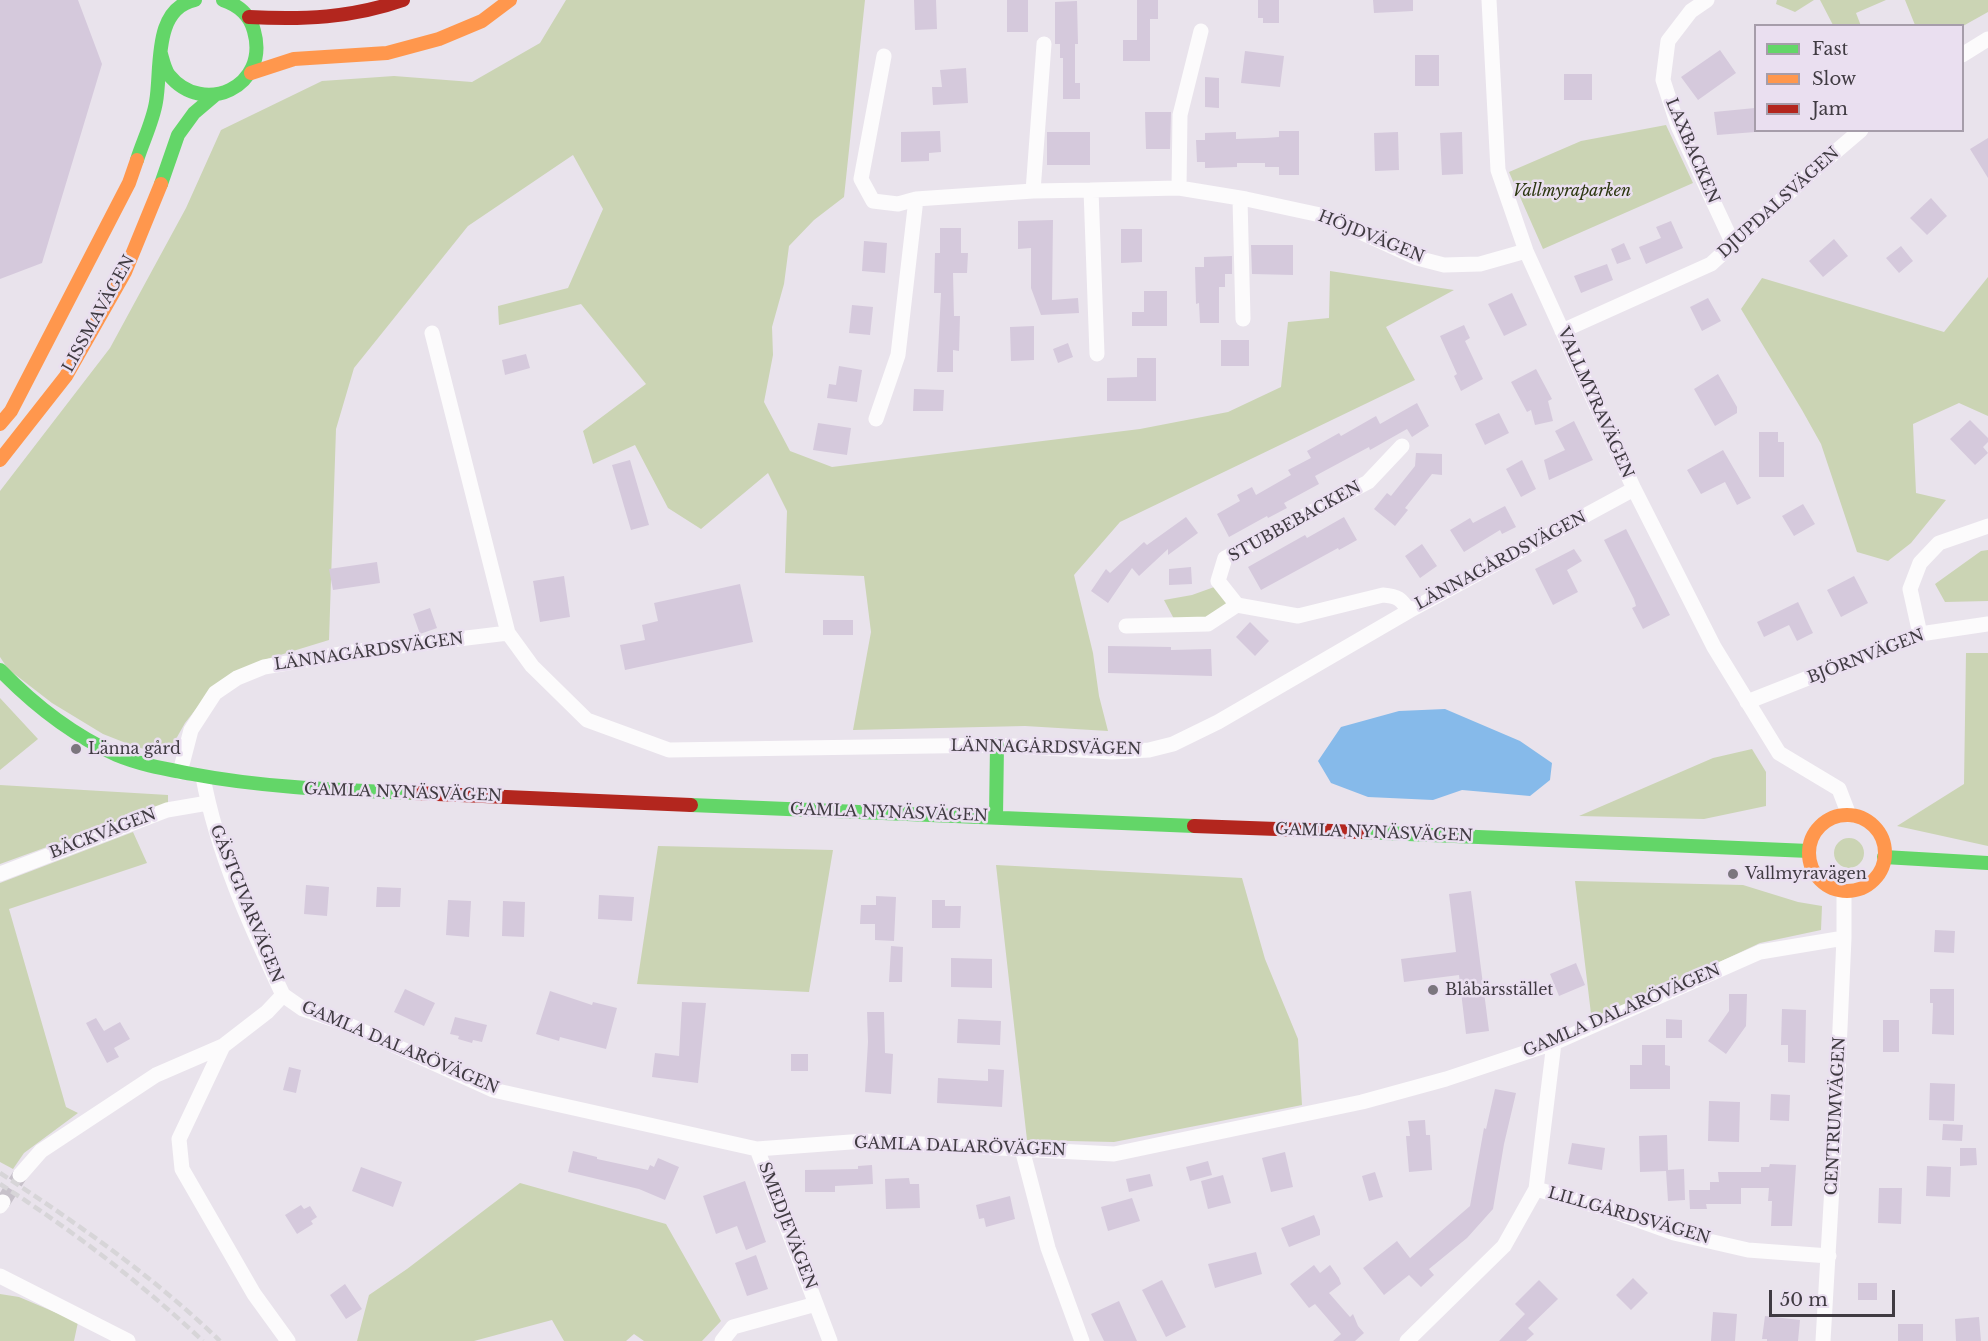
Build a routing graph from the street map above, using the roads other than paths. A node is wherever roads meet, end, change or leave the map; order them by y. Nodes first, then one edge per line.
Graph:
1 (178, 0) edge
2 (195, 0) edge
3 (403, 0) edge
4 (510, 0) edge
5 (1489, 0) edge
6 (1707, 0) edge
7 (229, 1) edge
8 (172, 14) junction
9 (249, 16) junction
10 (1201, 31) dead end
11 (1988, 39) edge
12 (1044, 44) dead end
13 (160, 51) junction
14 (1964, 54) edge
15 (884, 56) dead end
16 (251, 73) junction
17 (214, 96) junction
18 (1859, 132) edge
19 (1179, 188) junction
20 (1090, 190) junction
21 (1033, 192) junction
22 (916, 199) junction
23 (1240, 199) junction
24 (1733, 244) junction
25 (1526, 251) junction
26 (1244, 319) dead end
27 (1562, 331) junction
28 (432, 333) dead end
29 (1097, 354) dead end
30 (876, 419) dead end
31 (0, 424) edge
32 (1402, 446) dead end
33 (0, 460) edge
34 (1634, 489) junction
35 (1988, 526) edge
36 (1237, 605) junction
37 (1409, 611) junction
38 (1988, 624) edge
39 (1126, 626) dead end
40 (508, 633) junction
41 (1920, 634) junction
42 (0, 670) edge
43 (1747, 702) junction
44 (998, 745) junction
45 (180, 772) junction
46 (203, 777) junction
47 (208, 803) junction
48 (1849, 815) junction
49 (996, 817) junction
50 (1809, 851) junction
51 (1884, 857) junction
52 (1988, 863) edge
53 (0, 874) edge
54 (1844, 891) junction
55 (1844, 938) junction
56 (283, 995) junction
57 (1554, 1043) junction
58 (223, 1046) junction
59 (757, 1149) junction
60 (1022, 1149) junction
61 (20, 1175) tunnel mouth
62 (1536, 1189) junction
63 (1829, 1256) junction
64 (0, 1276) edge
65 (816, 1304) junction
66 (128, 1341) edge
67 (288, 1341) edge
68 (722, 1341) edge
69 (830, 1341) edge
70 (1082, 1341) edge
71 (1407, 1341) edge
72 (1823, 1341) edge

1 - 8 main road
2 - 8 main road
3 - 9 main road
4 - 16 main road
5 - 25 street, VALLMYRAVÄGEN
6 - 24 street, LAXBACKEN
7 - 9 main road
8 - 13 main road, LISSMAVÄGEN
9 - 16 main road
10 - 19 street
11 - 14 street
12 - 21 street
13 - 17 main road
13 - 31 main road, LISSMAVÄGEN
15 - 22 street, HÖJDVÄGEN
16 - 17 main road, LISSMAVÄGEN
17 - 33 main road, LISSMAVÄGEN
18 - 24 street, DJUPDALSVÄGEN
19 - 20 street, HÖJDVÄGEN
19 - 23 street, HÖJDVÄGEN
20 - 21 street, HÖJDVÄGEN
20 - 29 street
21 - 22 street, HÖJDVÄGEN
22 - 30 street
23 - 25 street, HÖJDVÄGEN
23 - 26 street
24 - 27 street, DJUPDALSVÄGEN
25 - 27 street, VALLMYRAVÄGEN
27 - 34 street, VALLMYRAVÄGEN
28 - 40 street, LÄNNAGÅRDSVÄGEN
32 - 36 street, STUBBEBACKEN
34 - 37 street, LÄNNAGÅRDSVÄGEN
34 - 43 street, VALLMYRAVÄGEN
35 - 41 street
36 - 37 street
36 - 39 street
37 - 44 street, LÄNNAGÅRDSVÄGEN
38 - 41 street, BJÖRNVÄGEN
40 - 44 street, LÄNNAGÅRDSVÄGEN
40 - 45 street, LÄNNAGÅRDSVÄGEN
41 - 43 street, BJÖRNVÄGEN
42 - 45 main road, GAMLA NYNÄSVÄGEN
43 - 48 street, VALLMYRAVÄGEN
44 - 49 main road
45 - 46 main road, GAMLA NYNÄSVÄGEN
46 - 47 street, GÄSTGIVARVÄGEN
46 - 49 main road, GAMLA NYNÄSVÄGEN
47 - 53 street, BÄCKVÄGEN
47 - 56 street, GÄSTGIVARVÄGEN
48 - 50 main road
48 - 51 main road
49 - 50 main road, GAMLA NYNÄSVÄGEN
50 - 54 main road
51 - 52 main road
51 - 54 main road
54 - 55 street, CENTRUMVÄGEN
55 - 57 street, GAMLA DALARÖVÄGEN
55 - 63 street, CENTRUMVÄGEN
56 - 58 street, GAMLA DALARÖVÄGEN
56 - 59 street, GAMLA DALARÖVÄGEN
57 - 60 street, GAMLA DALARÖVÄGEN
57 - 62 street
58 - 61 street, GAMLA DALARÖVÄGEN
58 - 67 street
59 - 60 street, GAMLA DALARÖVÄGEN
59 - 65 street, SMEDJEVÄGEN
60 - 70 street
62 - 63 street, LILLGÅRDSVÄGEN
62 - 71 street
63 - 72 street, CENTRUMVÄGEN
64 - 66 street
65 - 68 street, SMEDJEVÄGEN
65 - 69 street, SMEDJEVÄGEN

